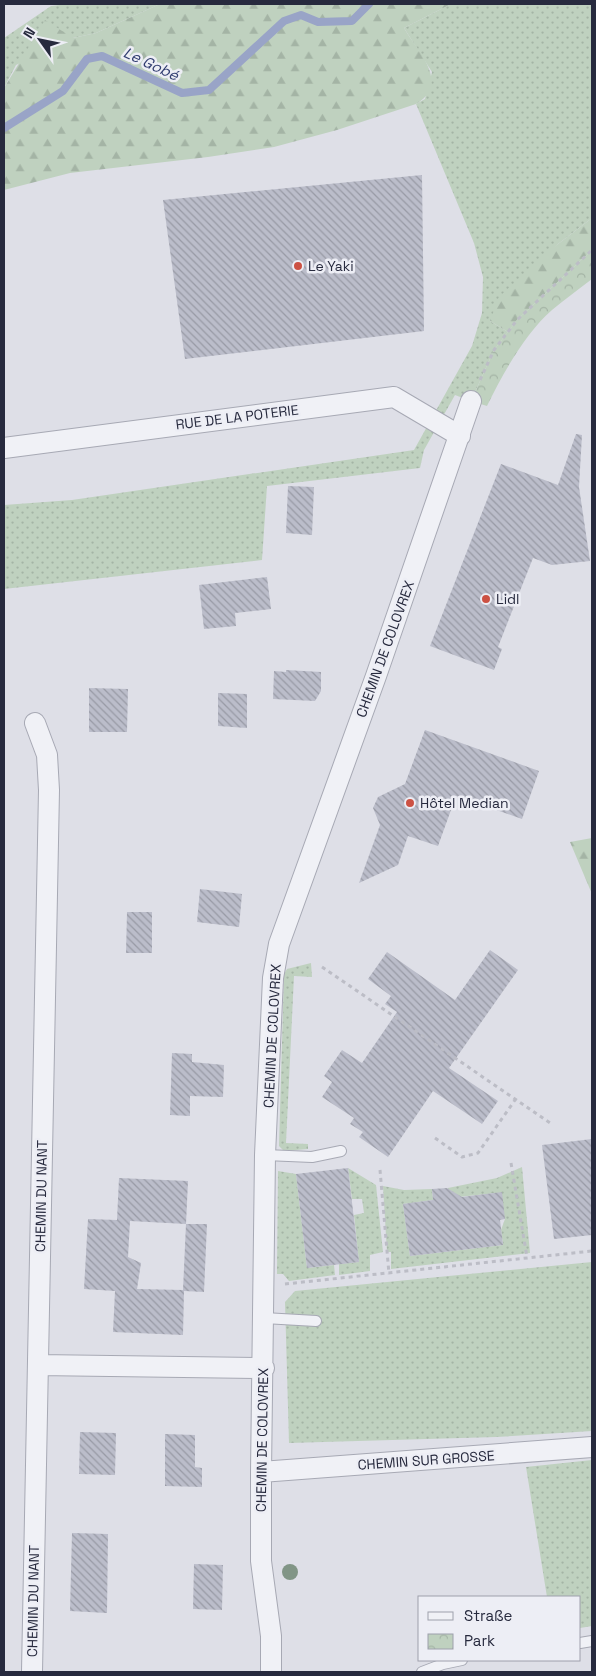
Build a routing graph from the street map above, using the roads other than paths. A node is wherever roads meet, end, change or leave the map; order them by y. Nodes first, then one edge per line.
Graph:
1 (471, 401) road end
2 (460, 436) junction
3 (4, 448) edge
4 (35, 723) dead end
5 (341, 1151) dead end
6 (265, 1155) junction
7 (264, 1318) junction
8 (316, 1321) dead end
9 (38, 1365) junction
10 (264, 1368) junction
11 (592, 1447) edge
12 (261, 1472) junction
13 (457, 1661) edge
14 (32, 1672) edge
15 (271, 1672) edge
16 (422, 1672) edge

1 - 2 street, CHEMIN DE COLOVREX
2 - 3 street, RUE DE LA POTERIE
2 - 6 street, CHEMIN DE COLOVREX
4 - 9 street, CHEMIN DU NANT
5 - 6 lane
6 - 7 street, CHEMIN DE COLOVREX
7 - 8 lane
7 - 10 street, CHEMIN DE COLOVREX
9 - 10 street
9 - 14 street, CHEMIN DU NANT
10 - 12 street, CHEMIN DE COLOVREX
11 - 12 street, CHEMIN SUR GROSSE
12 - 15 street, CHEMIN DE COLOVREX
13 - 16 lane

